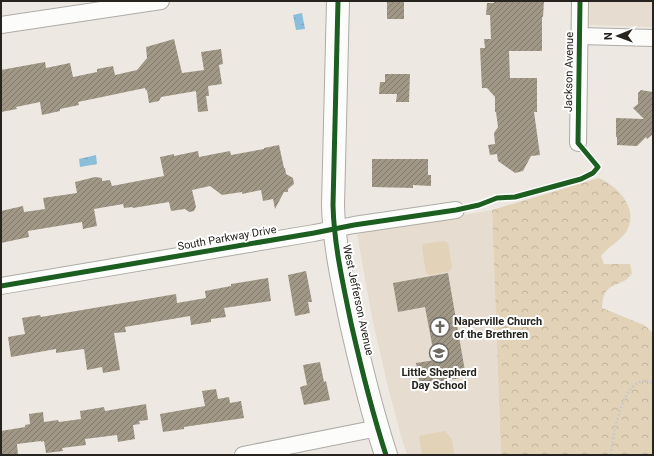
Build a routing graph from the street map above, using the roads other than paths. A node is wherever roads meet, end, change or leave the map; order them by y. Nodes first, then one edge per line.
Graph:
1 (161, 1) edge
2 (338, 1) edge
3 (580, 1) edge
4 (1, 24) edge
5 (580, 36) junction
6 (653, 38) edge
7 (578, 143) dead end
8 (456, 210) dead end
9 (334, 229) junction
10 (1, 286) edge
11 (378, 428) junction
12 (243, 455) edge
13 (386, 455) edge

1 - 4 street
2 - 9 street, West Jefferson Avenue
3 - 5 street, Jackson Avenue
5 - 6 street
5 - 7 street, Jackson Avenue
8 - 9 street, South Parkway Drive
9 - 10 street, South Parkway Drive
9 - 11 street, West Jefferson Avenue
11 - 12 street
11 - 13 street, West Jefferson Avenue

